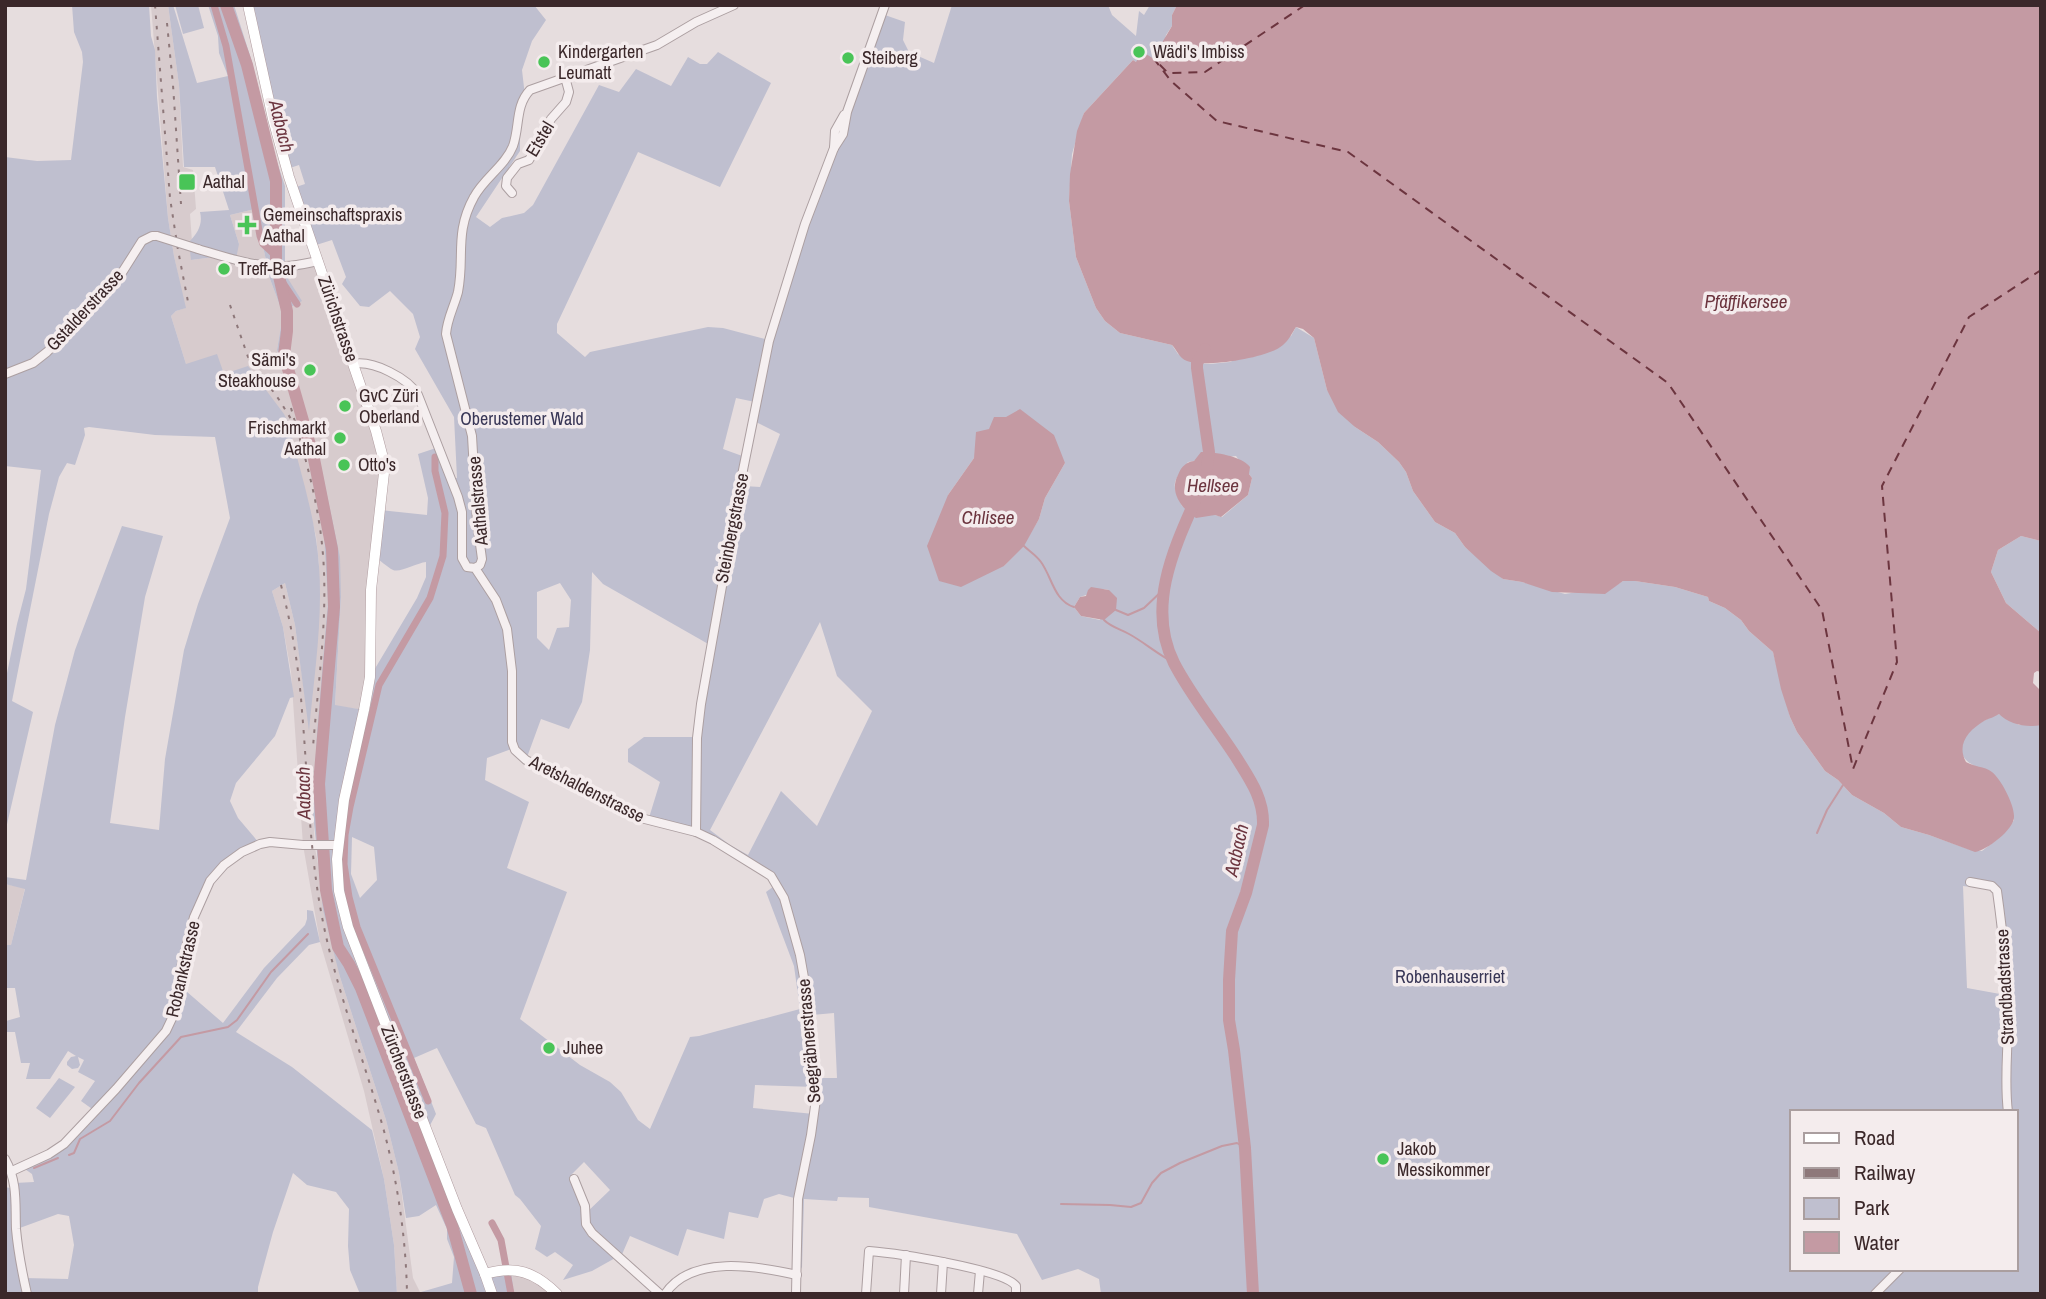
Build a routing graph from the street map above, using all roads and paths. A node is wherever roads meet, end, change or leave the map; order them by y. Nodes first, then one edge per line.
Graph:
1 (248, 5) edge
2 (734, 5) edge
3 (885, 5) edge
4 (565, 77) junction
5 (512, 193) dead end
6 (318, 261) junction
7 (353, 364) junction
8 (5, 374) edge
9 (475, 568) junction
10 (696, 832) junction
11 (333, 844) junction
12 (1970, 882) dead end
13 (2008, 1110) edge
14 (5, 1159) edge
15 (12, 1171) junction
16 (574, 1180) dead end
17 (906, 1255) junction
18 (943, 1262) junction
19 (980, 1271) junction
20 (1897, 1271) edge
21 (485, 1274) junction
22 (797, 1275) junction
23 (27, 1294) edge
24 (492, 1294) edge
25 (557, 1294) edge
26 (663, 1294) edge
27 (796, 1294) edge
28 (866, 1294) edge
29 (904, 1294) edge
30 (941, 1294) edge
31 (978, 1294) edge
32 (1016, 1294) edge
33 (1875, 1294) edge

1 - 6 main road, Zürichstrasse
2 - 4 street, Aathalstrasse
3 - 10 street, Steinbergstrasse
4 - 5 street, Etstel
4 - 9 street, Aathalstrasse
6 - 7 main road, Zürichstrasse
6 - 8 street, Gstalderstrasse, bridge
7 - 9 street, Aretshaldenstrasse
7 - 11 main road, Zürichstrasse
9 - 10 street, Aretshaldenstrasse
10 - 22 street, Seegräbnerstrasse
11 - 15 street, Robankstrasse
11 - 21 main road, Zürcherstrasse
12 - 13 street, Strandbadstrasse
14 - 15 street
15 - 23 street
16 - 26 street
17 - 18 street
17 - 28 street
17 - 29 street
18 - 19 street
18 - 30 street
19 - 31 street
19 - 32 street
20 - 33 street
21 - 24 main road, Zürcherstrasse
21 - 25 main road
22 - 26 street
22 - 27 street, Seegräbnerstrasse

